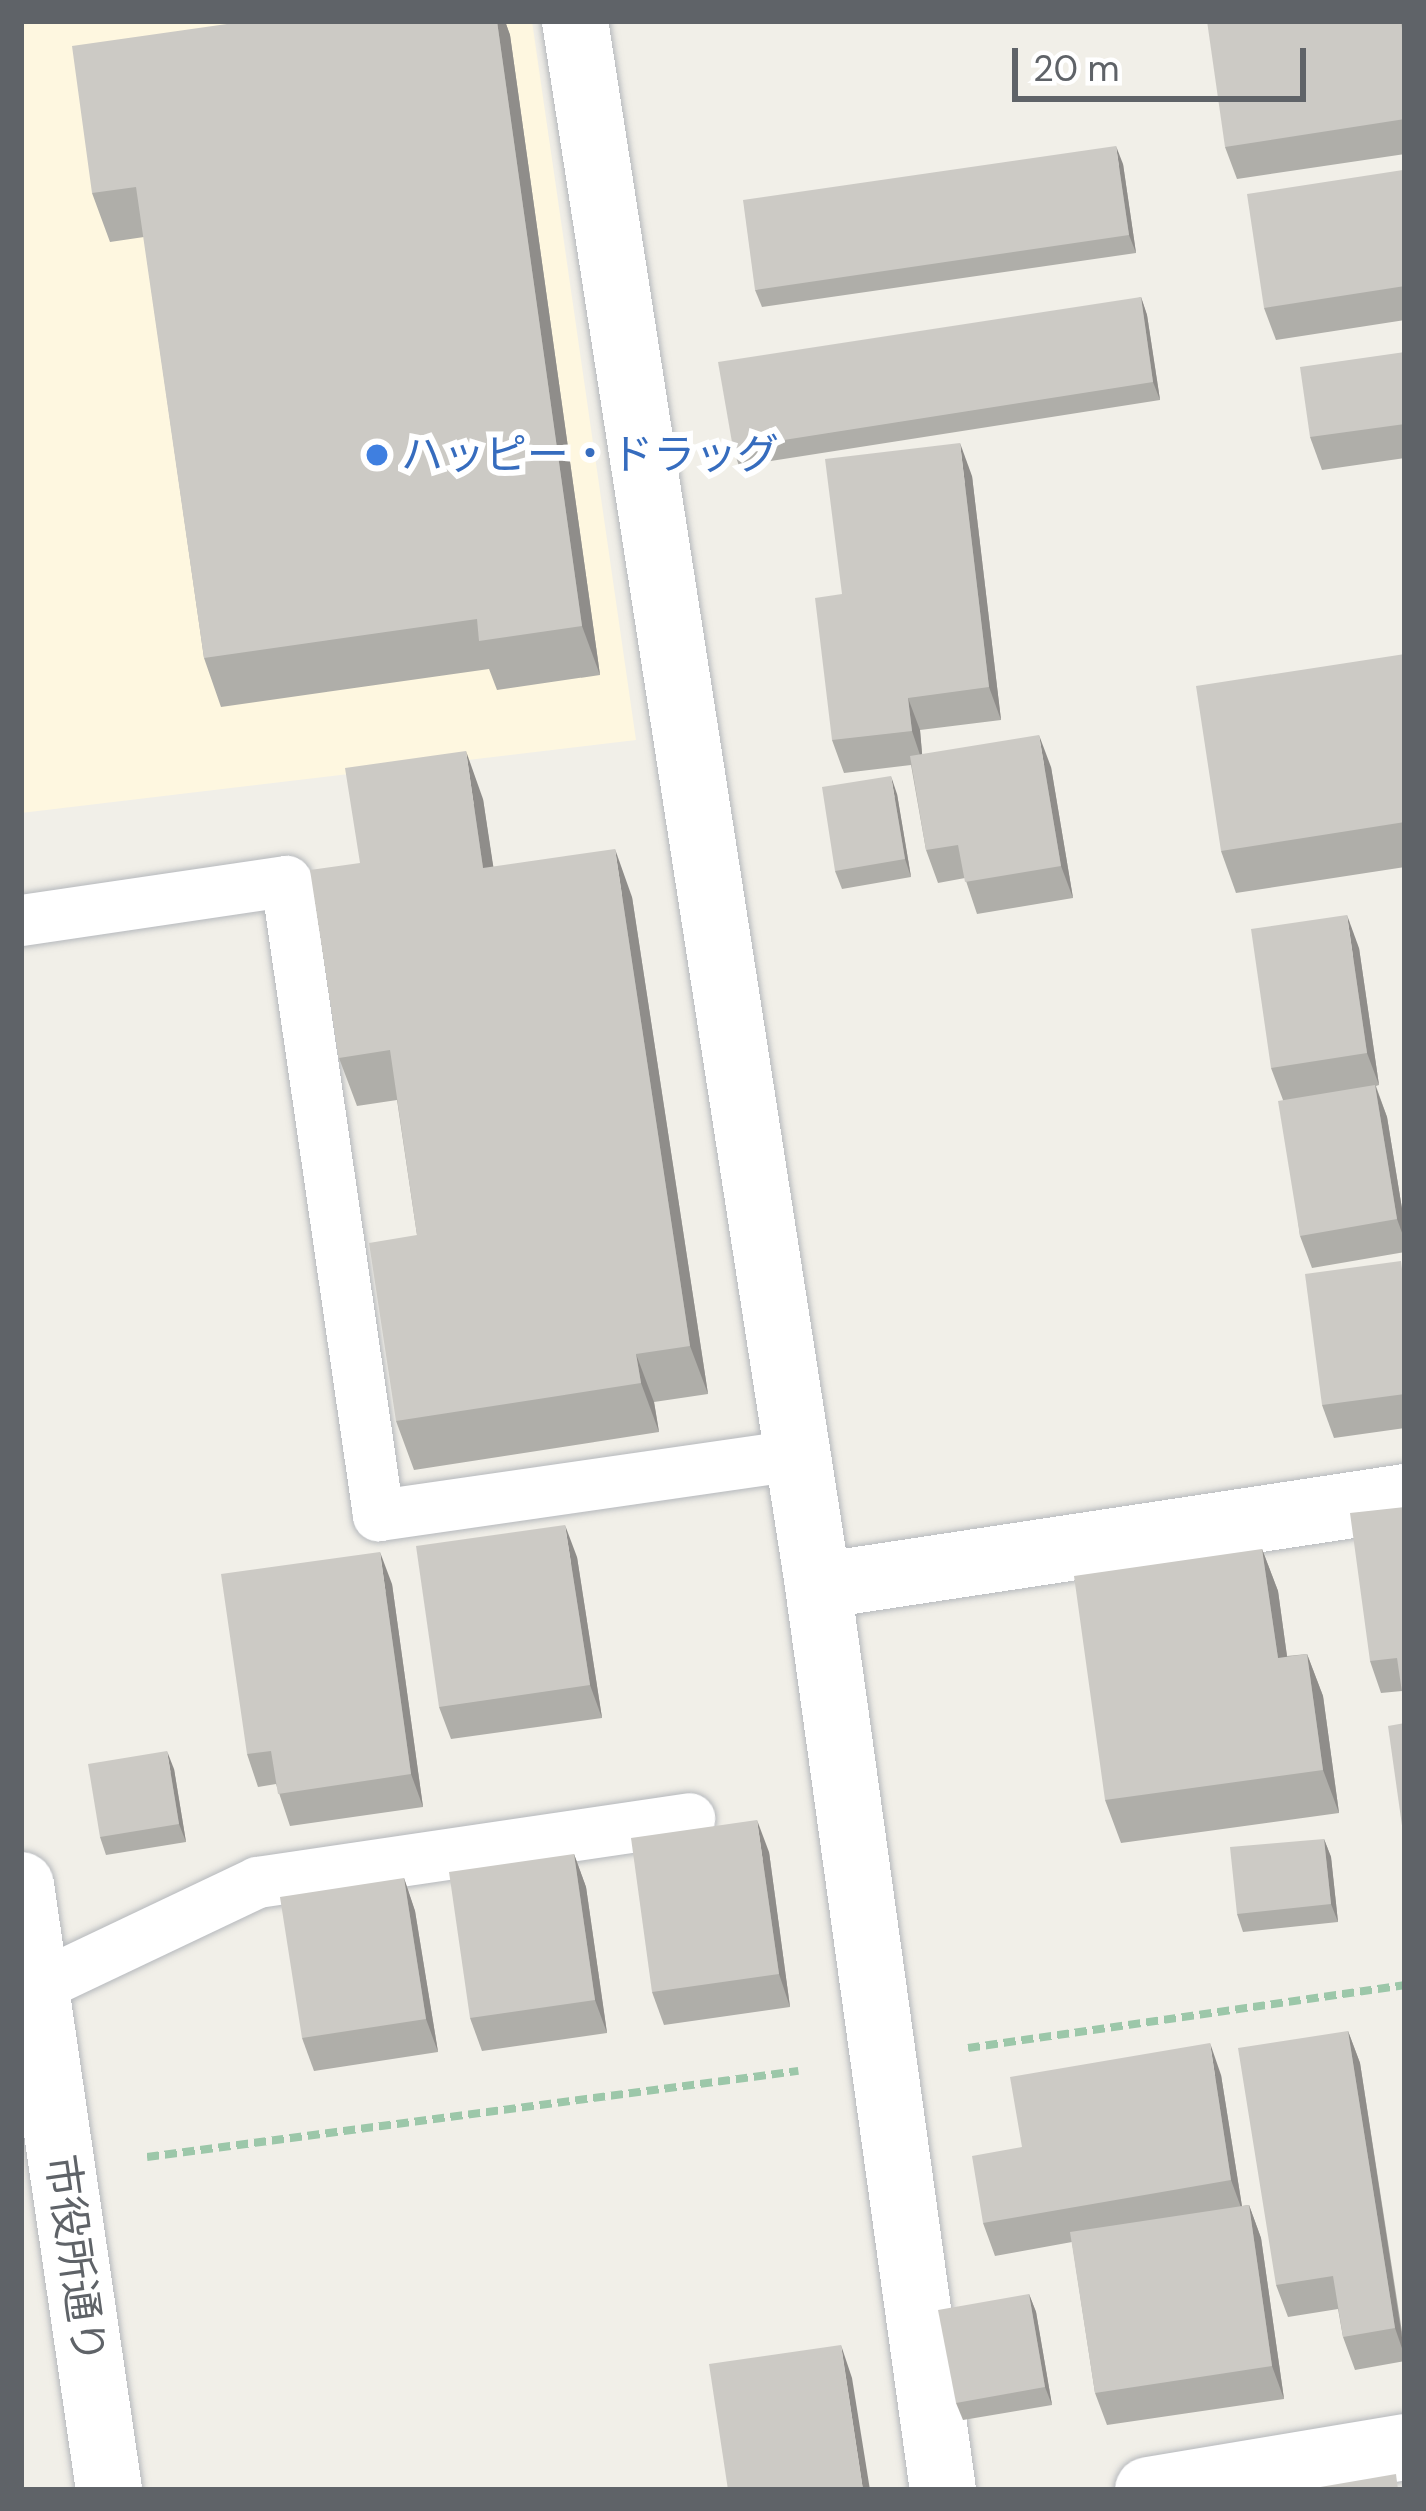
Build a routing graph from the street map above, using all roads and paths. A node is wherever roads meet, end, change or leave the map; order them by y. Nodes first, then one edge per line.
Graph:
1 (575, 21) edge
2 (21, 920) edge
3 (794, 1455) junction
4 (1405, 1497) edge
5 (818, 1586) junction
6 (689, 1818) dead end
7 (21, 1885) edge
8 (1405, 1984) edge
9 (36, 1987) junction
10 (877, 2061) junction
11 (62, 2169) junction
12 (1405, 2447) edge
13 (109, 2490) edge
14 (943, 2490) edge
15 (1148, 2490) edge

1 - 3 street
2 - 3 lane
3 - 5 street
4 - 5 street
5 - 10 street
6 - 9 lane
7 - 9 street, 市役所通り
8 - 10 path
9 - 11 street, 市役所通り
10 - 11 path
10 - 14 street
11 - 13 street, 市役所通り
12 - 15 street

